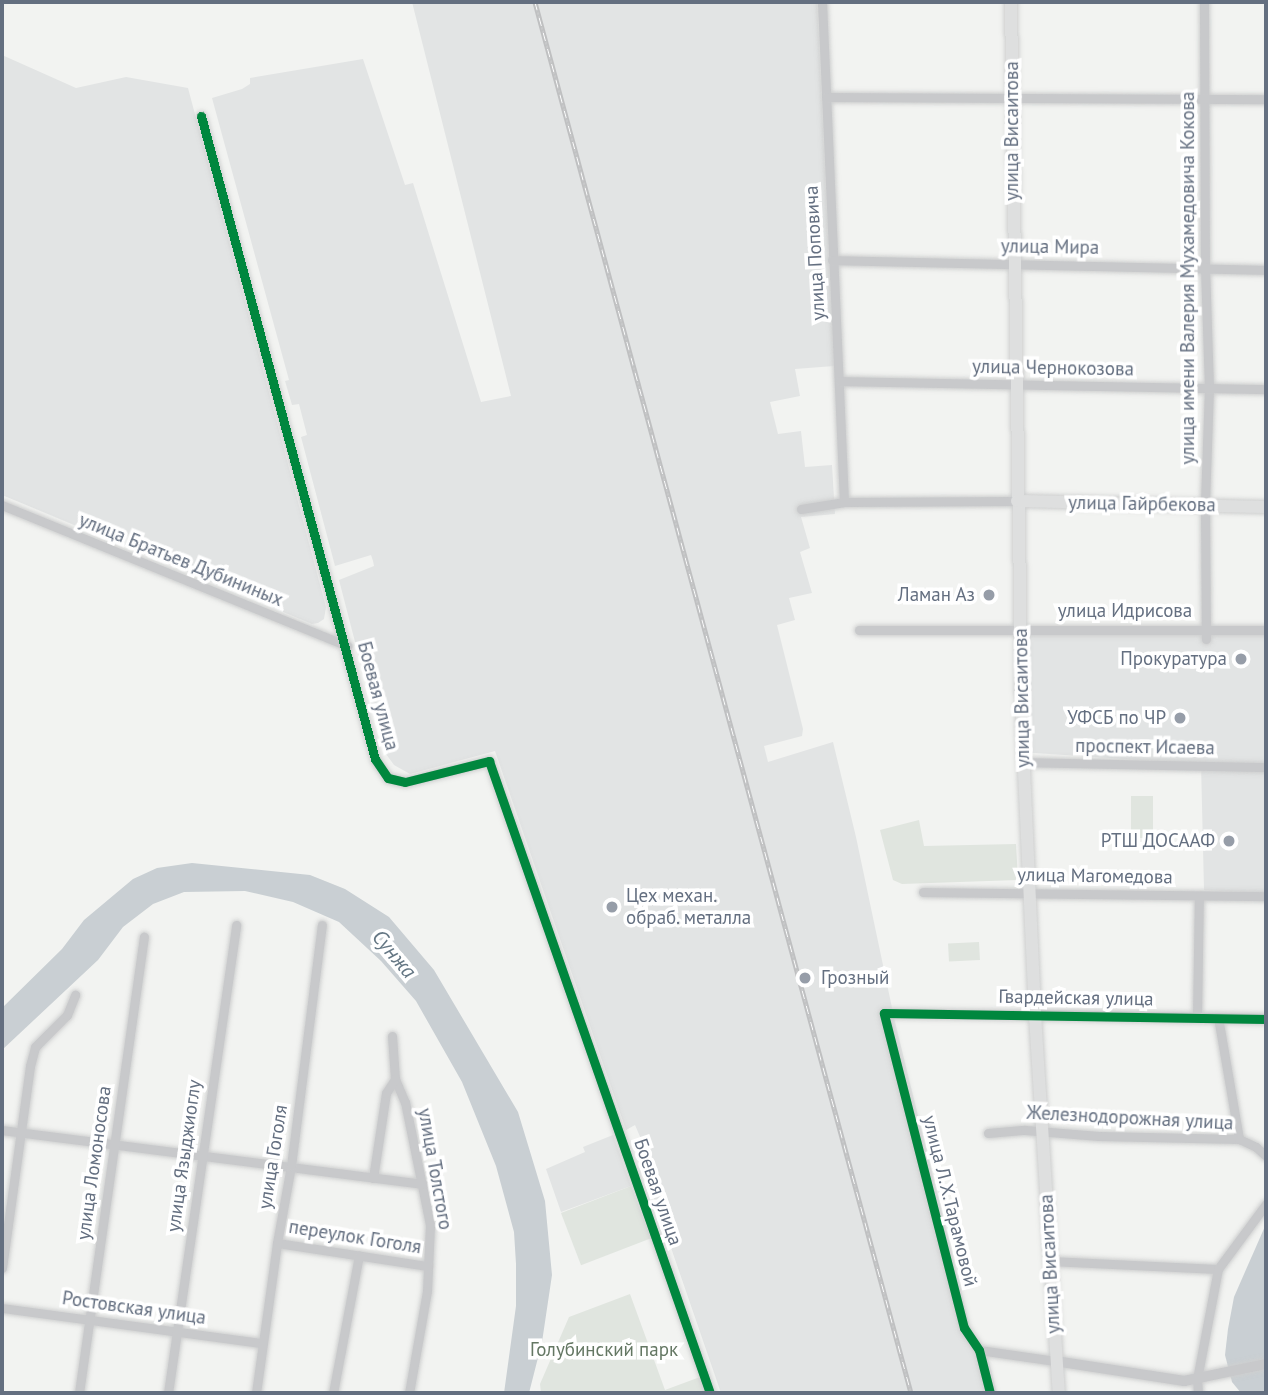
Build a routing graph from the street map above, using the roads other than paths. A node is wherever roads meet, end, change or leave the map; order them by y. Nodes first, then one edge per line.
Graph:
1 (822, 2) edge
2 (1012, 2) edge
3 (1203, 2) edge
4 (826, 97) junction
5 (1012, 97) junction
6 (1204, 99) junction
7 (1266, 99) edge
8 (201, 116) dead end
9 (832, 260) junction
10 (1014, 263) junction
11 (1205, 267) junction
12 (1266, 270) edge
13 (839, 381) junction
14 (1016, 385) junction
15 (1209, 388) junction
16 (1266, 389) edge
17 (1017, 501) junction
18 (844, 502) junction
19 (2, 505) edge
20 (1205, 505) junction
21 (1266, 507) edge
22 (801, 509) dead end
23 (1020, 629) junction
24 (859, 630) dead end
25 (1266, 630) edge
26 (1206, 634) junction
27 (347, 646) junction
28 (1023, 762) junction
29 (1266, 767) edge
30 (923, 892) dead end
31 (1029, 893) junction
32 (1199, 895) junction
33 (1266, 897) edge
34 (236, 925) dead end
35 (322, 925) dead end
36 (144, 937) dead end
37 (75, 995) dead end
38 (884, 1013) joint
39 (1035, 1015) junction
40 (1197, 1017) junction
41 (1218, 1017) junction
42 (1266, 1019) edge
43 (392, 1036) dead end
44 (395, 1079) junction
45 (2, 1130) edge
46 (1042, 1131) junction
47 (21, 1132) junction
48 (988, 1133) dead end
49 (1239, 1139) junction
50 (114, 1144) junction
51 (1266, 1156) edge
52 (201, 1157) junction
53 (291, 1166) junction
54 (373, 1178) junction
55 (423, 1184) junction
56 (1266, 1204) edge
57 (277, 1243) junction
58 (359, 1255) junction
59 (1049, 1261) junction
60 (428, 1266) junction
61 (2, 1268) edge
62 (1218, 1269) junction
63 (2, 1308) edge
64 (89, 1320) junction
65 (178, 1331) junction
66 (262, 1343) junction
67 (979, 1350) junction
68 (1055, 1361) junction
69 (1266, 1364) edge
70 (1197, 1379) junction
71 (79, 1393) edge
72 (169, 1393) edge
73 (256, 1393) edge
74 (333, 1393) edge
75 (409, 1393) edge
76 (710, 1393) edge
77 (990, 1393) edge
78 (1059, 1393) edge
79 (1198, 1393) edge

1 - 4 street, улица Поповича
2 - 5 main road, улица Висаитова
3 - 6 street, улица имени Валерия Мухамедовича Кокова
4 - 5 street
4 - 9 street, улица Поповича
5 - 6 street
5 - 10 main road, улица Висаитова
6 - 7 street
6 - 11 street, улица имени Валерия Мухамедовича Кокова
8 - 27 street, Боевая улица
9 - 10 street, улица Мира
9 - 13 street, улица Поповича
10 - 11 street, улица Мира
10 - 14 main road, улица Висаитова
11 - 12 street, улица Мира
11 - 15 street, улица имени Валерия Мухамедовича Кокова
13 - 14 street, улица Чернокозова
13 - 18 street, улица Поповича
14 - 15 street, улица Чернокозова
14 - 17 main road, улица Висаитова
15 - 16 street, улица Чернокозова
15 - 20 street, улица имени Валерия Мухамедовича Кокова
17 - 18 street
17 - 20 main road, улица Гайрбекова
17 - 23 main road, улица Висаитова
18 - 22 street
19 - 27 street, улица Братьев Дубининых
20 - 21 main road, улица Гайрбекова
20 - 26 street, улица имени Валерия Мухамедовича Кокова
23 - 24 street, улица Идрисова
23 - 26 street, улица Идрисова
23 - 28 main road, улица Висаитова
25 - 26 street, улица Идрисова
27 - 76 street, Боевая улица
28 - 29 street, проспект Исаева
28 - 31 main road, улица Висаитова
30 - 31 street, улица Магомедова
31 - 32 street, улица Магомедова
31 - 39 main road, улица Висаитова
32 - 33 street, улица Магомедова
32 - 40 street
34 - 52 street, улица Языджиоглу
35 - 53 street, улица Гоголя
36 - 50 street, улица Ломоносова
37 - 47 street
38 - 39 street, Гвардейская улица
38 - 67 street, улица Л.Х.Тарамовой
39 - 40 street, Гвардейская улица
39 - 46 main road, улица Висаитова
40 - 41 street, Гвардейская улица
41 - 42 street, Гвардейская улица
41 - 49 street
43 - 44 street, улица Толстого
44 - 54 street
44 - 55 street, улица Толстого
45 - 47 street
46 - 48 street, Железнодорожная улица
46 - 49 street, Железнодорожная улица
46 - 59 main road, улица Висаитова
47 - 50 street
47 - 61 street
49 - 51 street, Железнодорожная улица
50 - 52 street
50 - 64 street, улица Ломоносова
52 - 53 street
52 - 65 street, улица Языджиоглу
53 - 54 street
53 - 57 street, улица Гоголя
54 - 55 street
55 - 60 street, улица Толстого
56 - 62 street
57 - 58 street, переулок Гоголя
57 - 66 street, улица Гоголя
58 - 60 street, переулок Гоголя
58 - 74 street
59 - 62 street
59 - 68 main road, улица Висаитова
60 - 75 street, улица Толстого
62 - 70 street
63 - 64 street, Ростовская улица
64 - 65 street, Ростовская улица
64 - 71 street, улица Ломоносова
65 - 66 street, Ростовская улица
65 - 72 street, улица Языджиоглу
66 - 73 street, улица Гоголя
67 - 68 street
67 - 77 street, улица Л.Х.Тарамовой
68 - 70 street
68 - 78 main road, улица Висаитова
69 - 70 street
70 - 79 street

